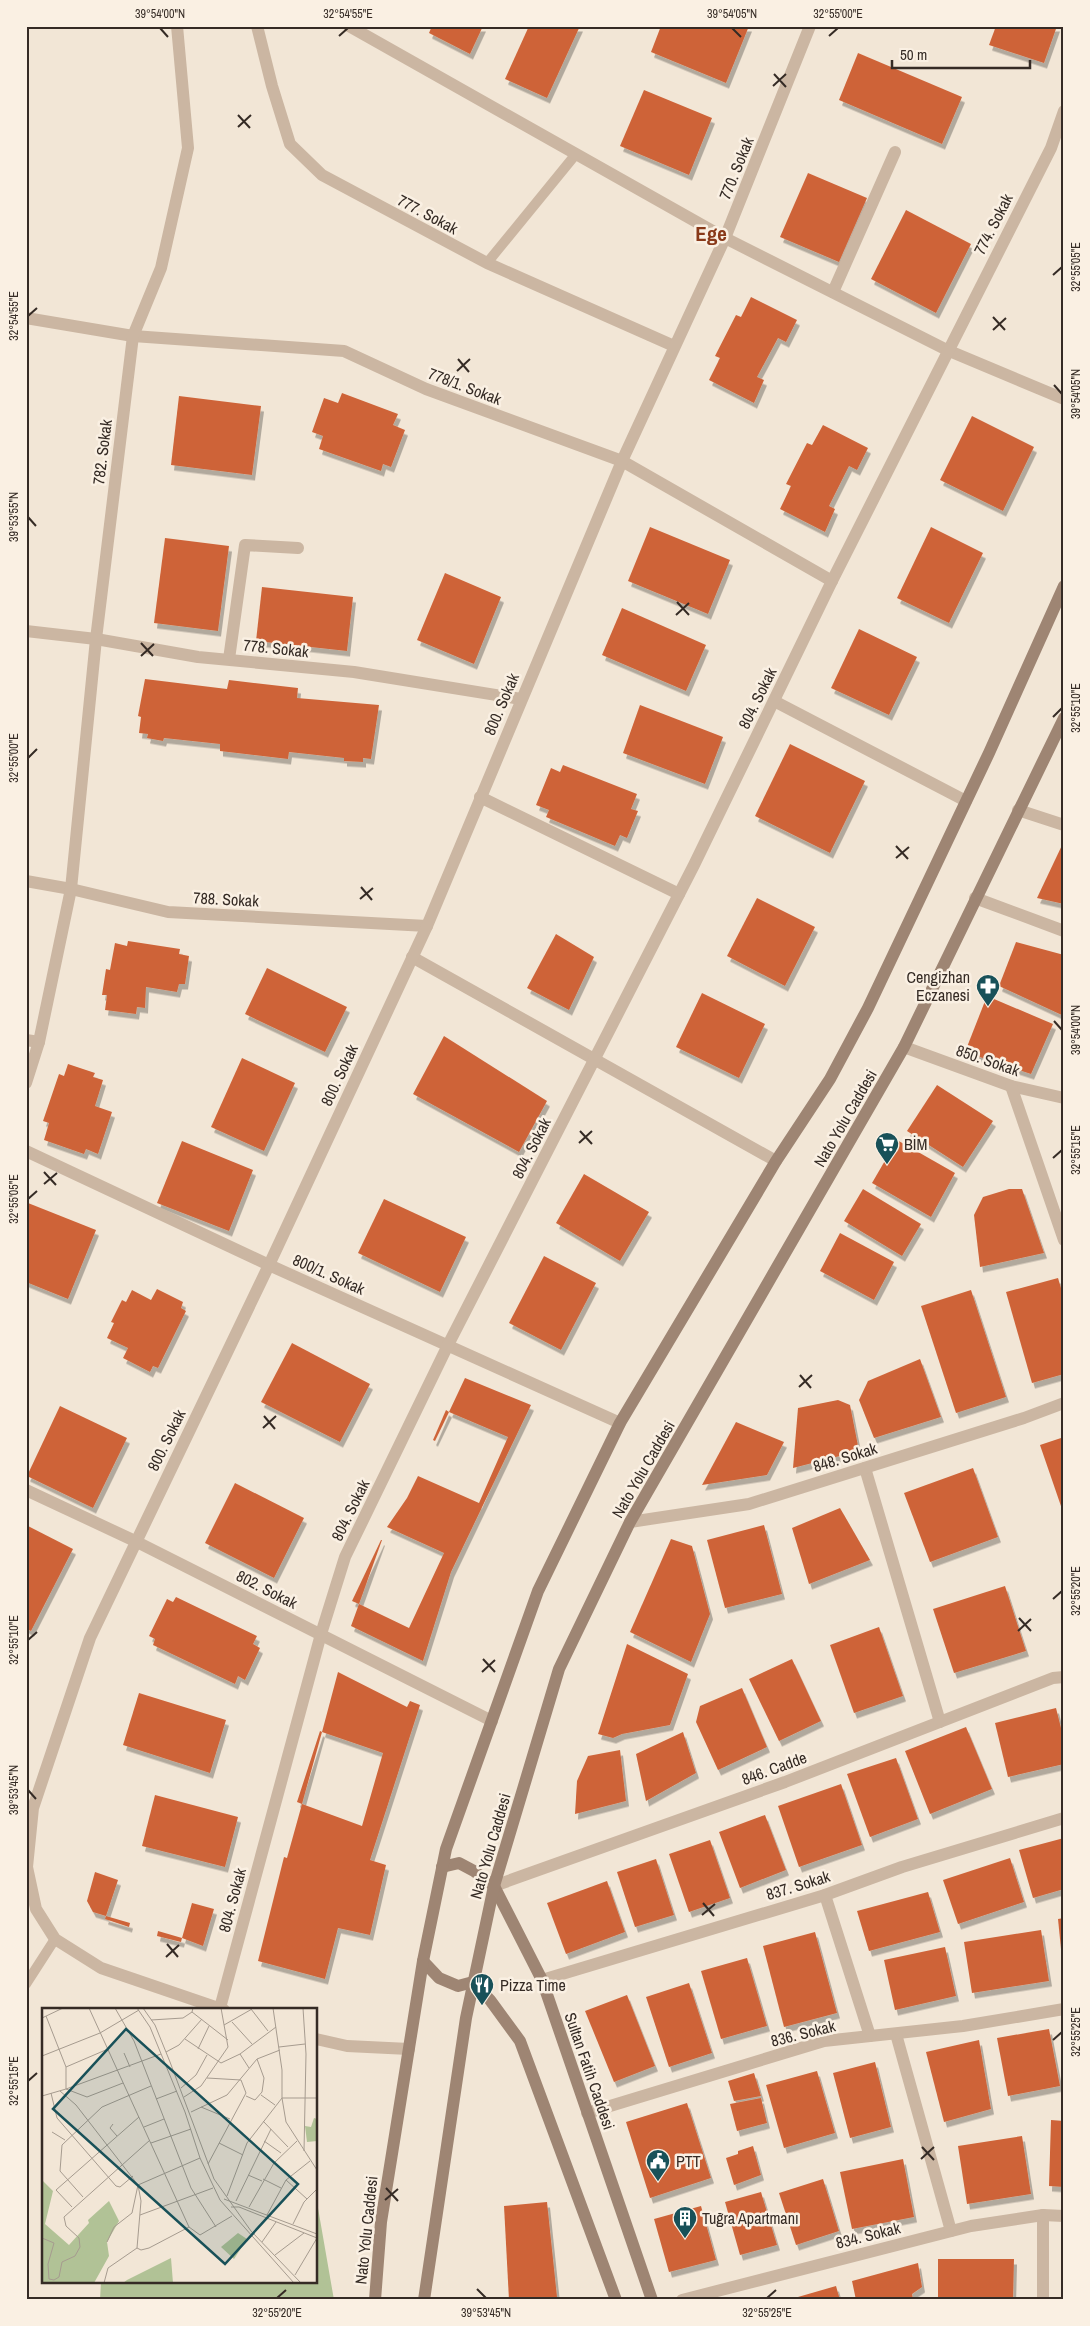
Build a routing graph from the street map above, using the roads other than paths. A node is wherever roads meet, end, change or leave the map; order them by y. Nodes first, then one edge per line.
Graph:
1 (177, 26) edge
2 (257, 26) edge
3 (348, 26) edge
4 (810, 26) edge
5 (1064, 111) edge
6 (895, 152) dead end
7 (576, 154) junction
8 (726, 238) junction
9 (487, 264) junction
10 (833, 292) junction
11 (26, 318) edge
12 (133, 336) junction
13 (674, 346) junction
14 (947, 350) junction
15 (1064, 399) edge
16 (622, 461) junction
17 (298, 548) dead end
18 (832, 581) junction
19 (1064, 586) edge
20 (26, 631) edge
21 (96, 640) junction
22 (229, 660) junction
23 (521, 699) junction
24 (774, 701) junction
25 (1064, 718) edge
26 (480, 797) junction
27 (966, 801) junction
28 (1018, 810) junction
29 (1064, 824) edge
30 (26, 881) edge
31 (71, 889) junction
32 (679, 894) junction
33 (976, 898) junction
34 (427, 926) junction
35 (1064, 931) edge
36 (412, 957) junction
37 (33, 1041) edge
38 (904, 1047) junction
39 (595, 1060) junction
40 (26, 1084) edge
41 (1012, 1086) junction
42 (1064, 1098) edge
43 (26, 1151) edge
44 (776, 1161) junction
45 (1064, 1240) edge
46 (269, 1265) junction
47 (448, 1345) junction
48 (1064, 1403) edge
49 (620, 1423) junction
50 (865, 1468) junction
51 (26, 1490) edge
52 (630, 1522) junction
53 (135, 1541) junction
54 (321, 1634) junction
55 (1064, 1677) edge
56 (492, 1721) junction
57 (940, 1722) junction
58 (30, 1807) edge
59 (1064, 1818) edge
60 (442, 1867) junction
61 (494, 1886) junction
62 (825, 1895) junction
63 (55, 1939) junction
64 (423, 1961) junction
65 (542, 1980) junction
66 (473, 1982) junction
67 (26, 1984) edge
68 (219, 2008) edge
69 (222, 2008) edge
70 (1064, 2009) edge
71 (896, 2034) junction
72 (870, 2036) junction
73 (318, 2039) edge
74 (409, 2049) junction
75 (587, 2113) junction
76 (1042, 2215) junction
77 (1064, 2216) edge
78 (950, 2231) junction
79 (375, 2300) edge
80 (424, 2300) edge
81 (616, 2300) edge
82 (652, 2300) edge
83 (682, 2300) edge
84 (1043, 2300) edge

1 - 12 street, 782. Sokak
2 - 9 street, 777. Sokak
3 - 7 street
4 - 8 street, 770. Sokak
5 - 14 street, 774. Sokak
6 - 10 street
7 - 8 street
7 - 9 lane
8 - 10 street
8 - 13 street, 770. Sokak
9 - 13 street, 777. Sokak
10 - 14 street
11 - 12 street, 778/1. Sokak
12 - 16 street, 778/1. Sokak
12 - 21 street, 782. Sokak
13 - 16 street, 800. Sokak
14 - 15 street
14 - 18 street, 804. Sokak
16 - 18 street, 778/1. Sokak
16 - 23 street, 800. Sokak
17 - 22 street
18 - 24 street, 804. Sokak
19 - 27 main road, Nato Yolu Caddesi
20 - 21 street, 778. Sokak
21 - 22 street, 778. Sokak
21 - 31 street, 782. Sokak
22 - 23 street, 778. Sokak
23 - 26 street, 800. Sokak
24 - 27 street
24 - 32 street, 804. Sokak
25 - 28 main road, Nato Yolu Caddesi
26 - 32 street
26 - 34 street, 800. Sokak
27 - 44 main road, Nato Yolu Caddesi
28 - 29 street
28 - 33 main road, Nato Yolu Caddesi
30 - 31 street, 788. Sokak
31 - 34 street, 788. Sokak
31 - 37 street, 782. Sokak
32 - 39 street, 804. Sokak
33 - 35 street
33 - 38 main road, Nato Yolu Caddesi
34 - 36 street, 800. Sokak
36 - 39 street
36 - 46 street, 800. Sokak
37 - 40 street, 782. Sokak
38 - 41 street, 850. Sokak
38 - 52 main road, Nato Yolu Caddesi
39 - 44 street
39 - 47 street, 804. Sokak
41 - 42 street, 850. Sokak
41 - 45 street
43 - 46 street, 800/1. Sokak
44 - 49 main road, Nato Yolu Caddesi
46 - 47 street, 800/1. Sokak
46 - 53 street, 800. Sokak
47 - 49 street, 800/1. Sokak
47 - 54 street, 804. Sokak
48 - 50 street, 848. Sokak
49 - 56 main road, Nato Yolu Caddesi
50 - 52 street, 848. Sokak
50 - 57 street
51 - 53 street, 802. Sokak
52 - 61 main road, Nato Yolu Caddesi
53 - 54 street, 802. Sokak
53 - 58 street, 800. Sokak
54 - 56 street, 802. Sokak
54 - 69 street, 804. Sokak
55 - 57 street, 846. Cadde
56 - 60 main road, Nato Yolu Caddesi
57 - 61 street, 846. Cadde
58 - 63 street, 800. Sokak
59 - 62 street, 837. Sokak
60 - 61 main road, Sultan Fatih Caddesi
60 - 64 main road, Nato Yolu Caddesi
61 - 65 main road, Sultan Fatih Caddesi
61 - 66 main road, Nato Yolu Caddesi
62 - 65 street, 837. Sokak
62 - 72 street
63 - 67 lane
63 - 68 street
64 - 66 main road
64 - 74 main road, Nato Yolu Caddesi
65 - 75 main road, Sultan Fatih Caddesi
66 - 80 main road, Nato Yolu Caddesi
66 - 81 main road
70 - 71 street, 836. Sokak
71 - 72 street, 836. Sokak
71 - 78 street
72 - 75 street, 836. Sokak
73 - 74 street
74 - 79 main road, Nato Yolu Caddesi
75 - 82 main road, Sultan Fatih Caddesi
76 - 77 street, 834. Sokak
76 - 78 street, 834. Sokak
76 - 84 street
78 - 83 street, 834. Sokak

